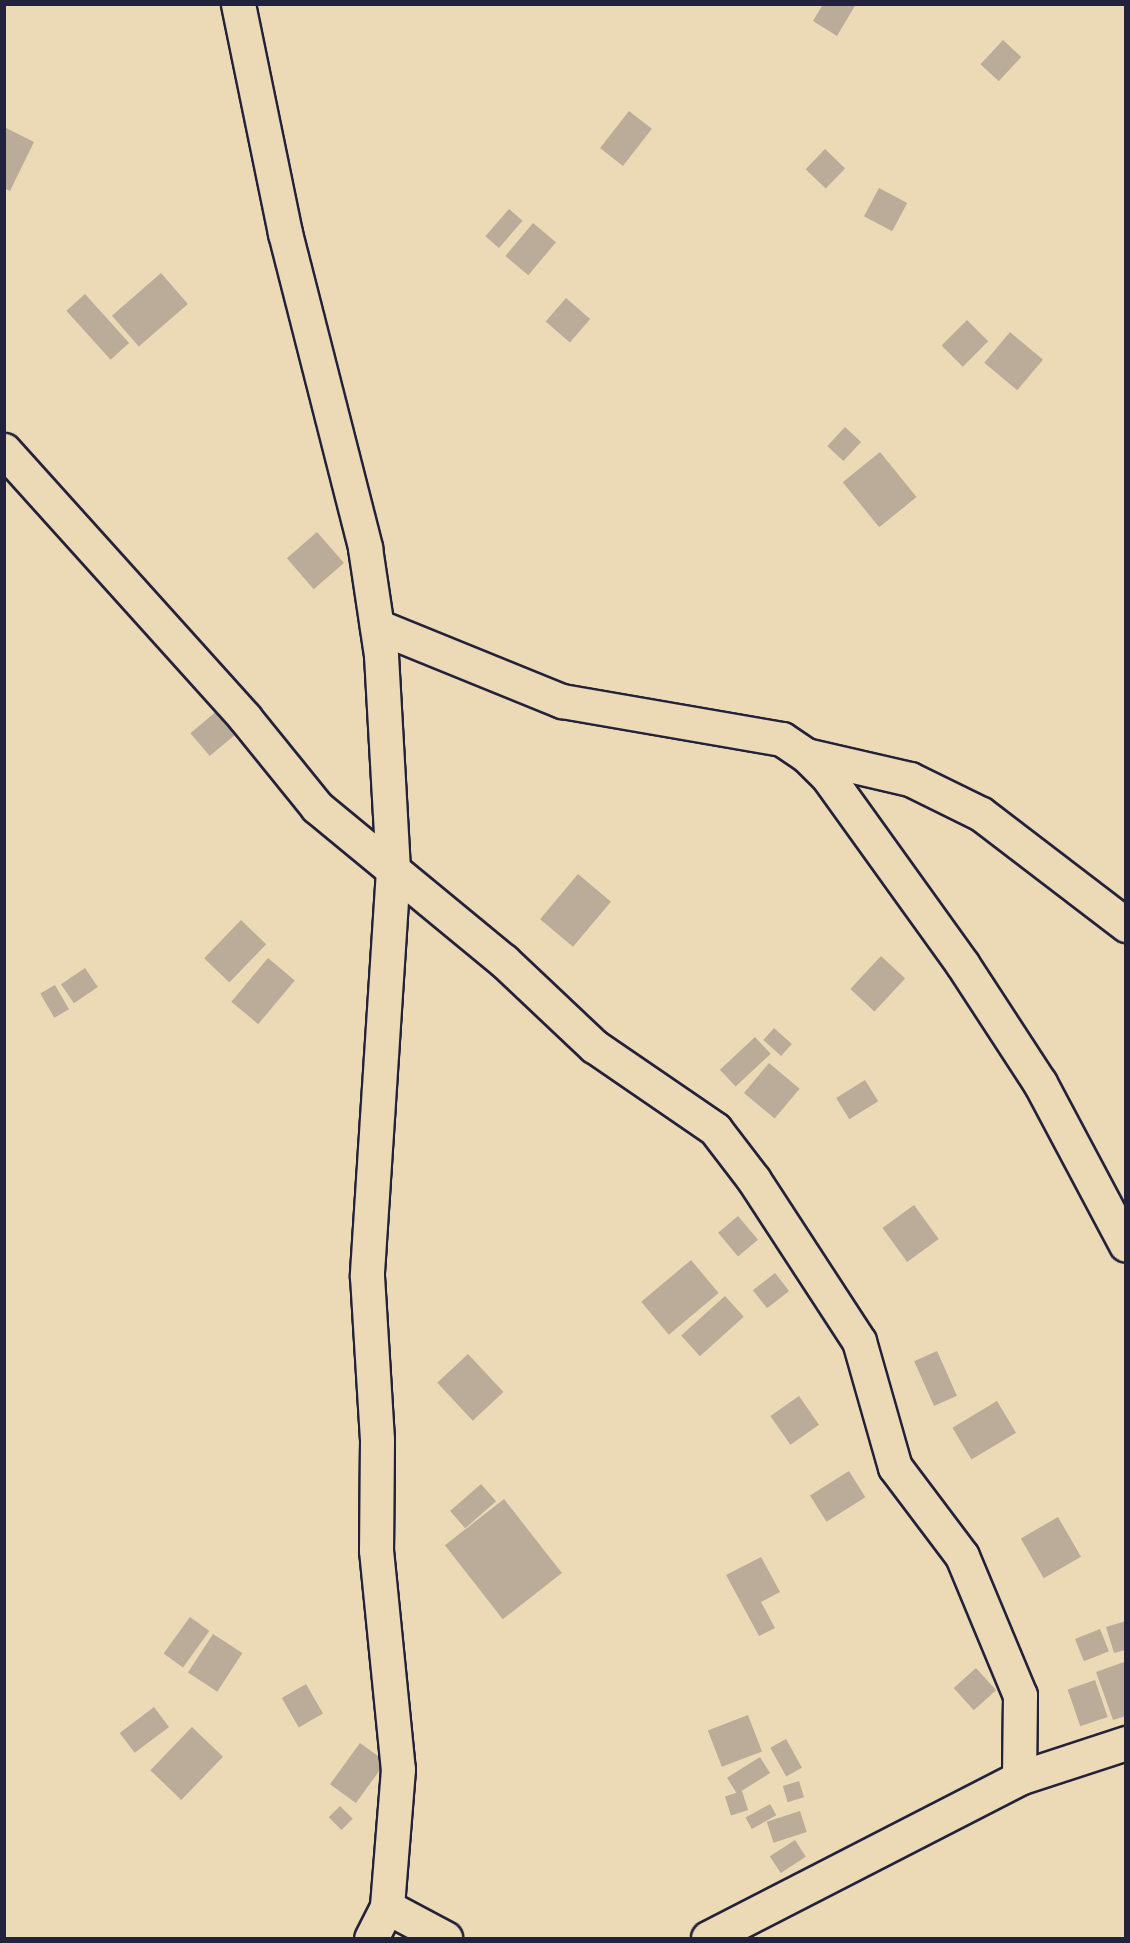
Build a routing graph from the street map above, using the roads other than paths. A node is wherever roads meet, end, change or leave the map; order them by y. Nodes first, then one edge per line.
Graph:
1 (238, 4) edge
2 (4, 450) edge
3 (377, 626) junction
4 (806, 754) junction
5 (393, 870) junction
6 (1125, 925) edge
7 (1125, 1245) edge
8 (1125, 1743) edge
9 (1019, 1778) junction
10 (387, 1907) junction
11 (371, 1938) edge
12 (445, 1938) edge
13 (708, 1938) edge

1 - 3 street
2 - 5 street
3 - 4 street
3 - 5 street
4 - 6 street
4 - 7 street
5 - 9 street
5 - 10 street
8 - 9 street
9 - 13 street
10 - 11 street
10 - 12 street

